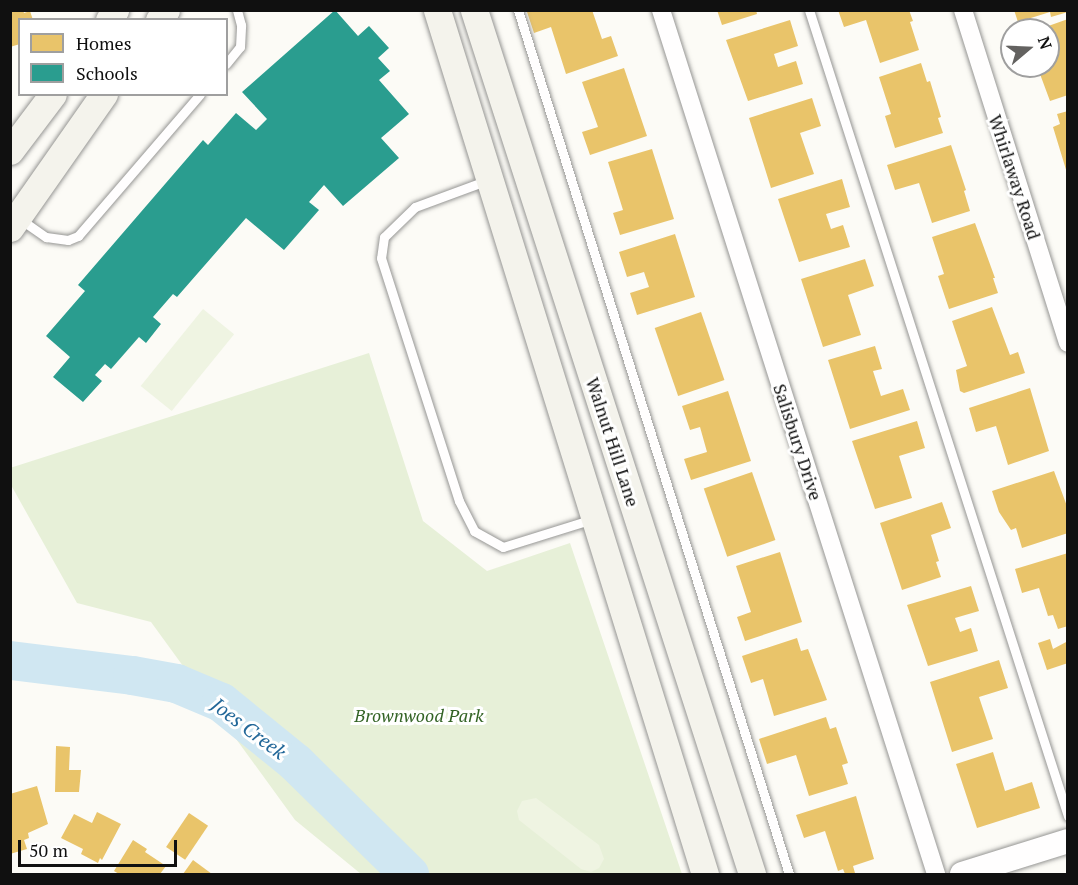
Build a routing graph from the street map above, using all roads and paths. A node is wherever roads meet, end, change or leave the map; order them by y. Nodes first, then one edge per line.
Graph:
1 (237, 10) edge
2 (436, 10) edge
3 (474, 10) edge
4 (518, 10) edge
5 (662, 10) edge
6 (809, 10) edge
7 (963, 10) edge
8 (228, 62) edge
9 (51, 96) edge
10 (103, 96) edge
11 (198, 96) edge
12 (10, 151) edge
13 (525, 168) junction
14 (488, 180) junction
15 (14, 223) edge
16 (1068, 342) edge
17 (634, 506) junction
18 (593, 519) junction
19 (1068, 816) edge
20 (1068, 841) edge
21 (705, 874) edge
22 (752, 874) edge
23 (789, 874) edge
24 (936, 874) edge
25 (962, 874) edge

1 - 8 lane
2 - 14 main road
3 - 13 main road, Walnut Hill Lane
4 - 23 lane
5 - 24 street, Salisbury Drive
6 - 19 lane
7 - 16 street, Whirlaway Road
9 - 12 main road
10 - 15 main road
11 - 15 lane
13 - 14 main road
13 - 17 main road, Walnut Hill Lane
14 - 18 main road
14 - 18 lane
17 - 18 main road
17 - 22 main road, Walnut Hill Lane
18 - 21 main road
20 - 25 street

